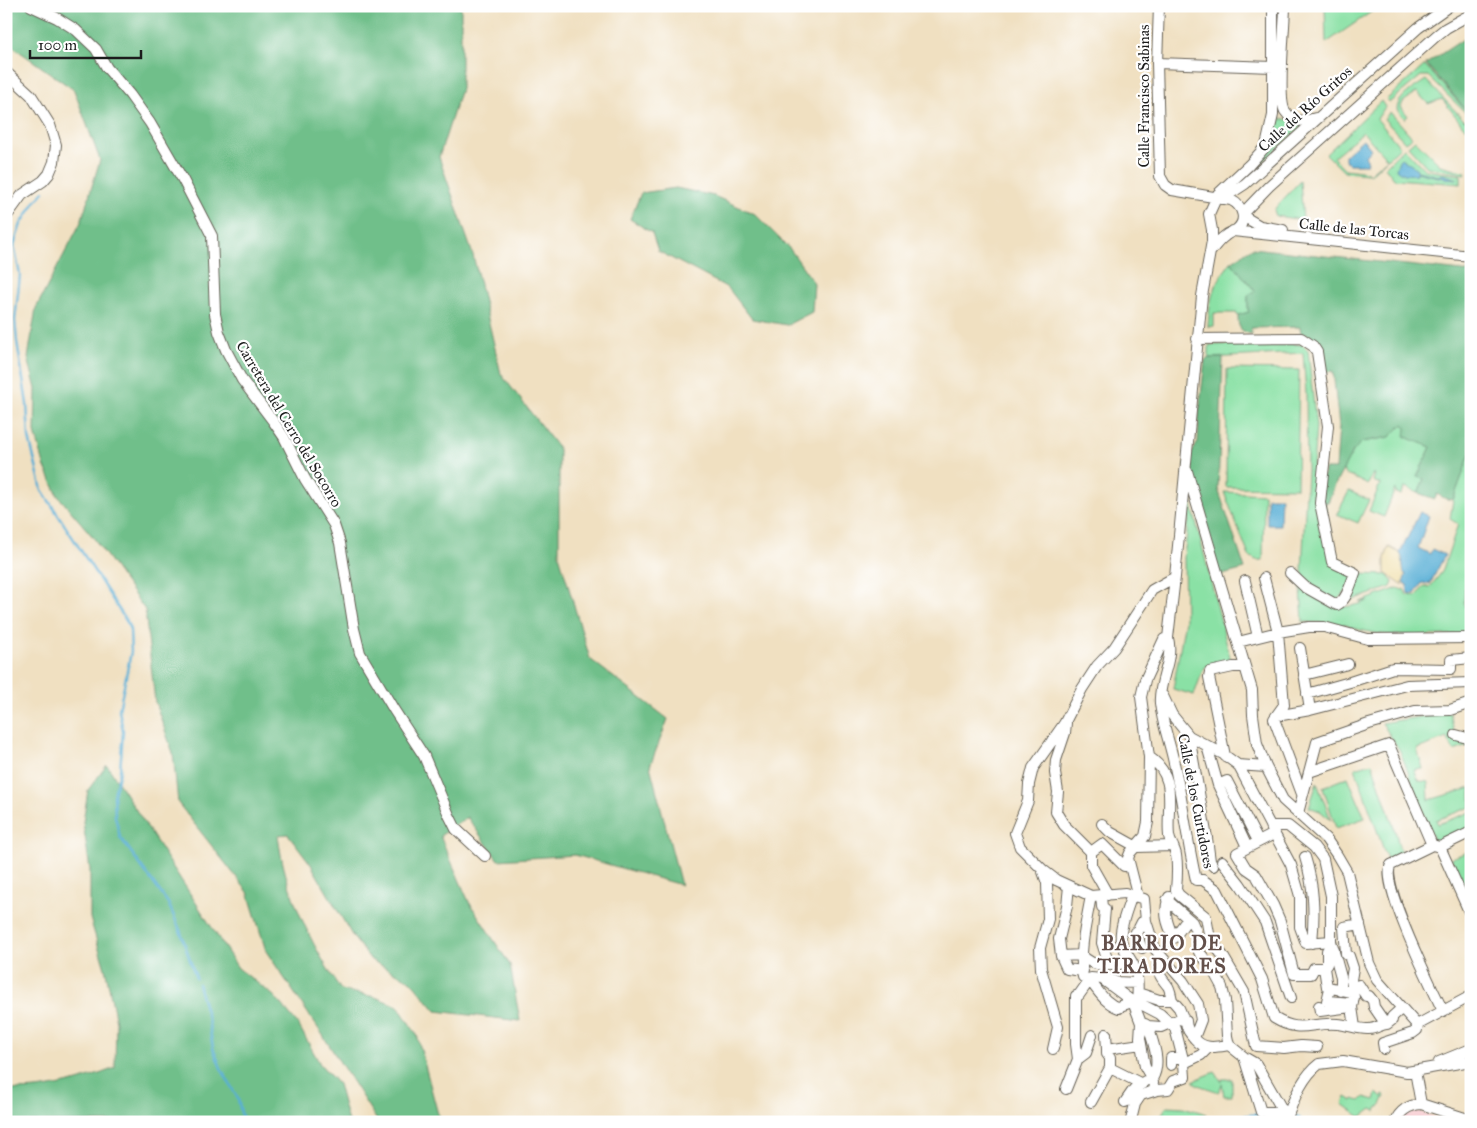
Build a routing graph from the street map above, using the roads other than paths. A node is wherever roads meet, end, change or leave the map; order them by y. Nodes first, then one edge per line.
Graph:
1 (31, 6) edge
2 (1159, 6) edge
3 (1273, 6) edge
4 (1285, 6) edge
5 (1444, 8) edge
6 (1471, 14) edge
7 (1157, 63) junction
8 (1273, 66) junction
9 (6, 72) edge
10 (1317, 118) junction
11 (1259, 198) junction
12 (1216, 203) junction
13 (1243, 214) junction
14 (6, 217) edge
15 (1211, 226) junction
16 (1268, 228) junction
17 (1231, 232) junction
18 (1471, 250) edge
19 (1210, 252) junction
20 (1471, 256) edge
21 (1197, 339) junction
22 (1185, 465) junction
23 (1290, 573) dead end
24 (1175, 577) junction
25 (1264, 578) dead end
26 (1245, 581) dead end
27 (1278, 632) junction
28 (1258, 637) junction
29 (1168, 638) junction
30 (1471, 638) edge
31 (1238, 642) junction
32 (1300, 648) dead end
33 (1471, 658) edge
34 (1348, 664) dead end
35 (1244, 667) junction
36 (1304, 675) junction
37 (1471, 683) edge
38 (1161, 688) junction
39 (1307, 694) junction
40 (1471, 704) edge
41 (1310, 710) junction
42 (1278, 714) junction
43 (1067, 719) junction
44 (1456, 735) dead end
45 (1189, 736) junction
46 (1471, 739) edge
47 (1207, 746) junction
48 (1226, 756) junction
49 (1148, 757) junction
50 (1238, 765) junction
51 (1266, 768) junction
52 (1309, 772) junction
53 (1218, 785) junction
54 (1302, 794) junction
55 (1298, 813) junction
56 (1102, 824) dead end
57 (1272, 830) junction
58 (1471, 832) edge
59 (1258, 841) junction
60 (1173, 846) junction
61 (1436, 846) junction
62 (1137, 847) junction
63 (1247, 847) junction
64 (1316, 849) junction
65 (1091, 852) junction
66 (485, 856) dead end
67 (1305, 857) junction
68 (1290, 865) junction
69 (1130, 866) junction
70 (1042, 869) junction
71 (1069, 886) junction
72 (1176, 890) junction
73 (1100, 896) junction
74 (1137, 897) junction
75 (1167, 900) junction
76 (1471, 916) edge
77 (1190, 920) junction
78 (1146, 921) junction
79 (1360, 924) junction
80 (1344, 927) junction
81 (1210, 939) junction
82 (1312, 943) junction
83 (1333, 946) junction
84 (1142, 948) dead end
85 (1082, 955) junction
86 (1159, 955) junction
87 (1061, 956) junction
88 (1132, 962) junction
89 (1109, 966) junction
90 (1210, 966) junction
91 (1324, 968) junction
92 (1082, 971) junction
93 (1102, 979) junction
94 (1087, 983) junction
95 (1112, 987) junction
96 (1330, 988) junction
97 (1356, 988) junction
98 (1341, 991) junction
99 (1136, 995) junction
100 (1471, 996) edge
101 (1291, 998) dead end
102 (1172, 1000) junction
103 (1352, 1005) junction
104 (1319, 1006) dead end
105 (1402, 1008) junction
106 (1121, 1009) junction
107 (1442, 1011) junction
108 (1387, 1017) junction
109 (1184, 1020) junction
110 (1169, 1022) junction
111 (1145, 1024) junction
112 (1417, 1025) junction
113 (1356, 1027) junction
114 (1106, 1034) dead end
115 (1092, 1035) dead end
116 (1177, 1037) junction
117 (1193, 1037) junction
118 (1141, 1044) junction
119 (1232, 1046) junction
120 (1256, 1046) junction
121 (1209, 1047) junction
122 (1317, 1047) dead end
123 (1053, 1049) dead end
124 (1107, 1049) junction
125 (1384, 1049) dead end
126 (1471, 1049) edge
127 (1244, 1057) junction
128 (1078, 1058) junction
129 (1183, 1060) junction
130 (1471, 1061) edge
131 (1171, 1065) dead end
132 (1110, 1068) junction
133 (1416, 1071) junction
134 (1151, 1077) junction
135 (1142, 1084) junction
136 (1066, 1089) dead end
137 (1155, 1091) junction
138 (1141, 1095) junction
139 (1091, 1102) dead end
140 (1421, 1104) junction
141 (1286, 1115) edge
142 (1131, 1120) dead end
143 (1471, 1120) edge
144 (1395, 1122) edge

1 - 66 street, Carretera del Cerro del Socorro
2 - 7 street, Calle Francisco Sabinas
3 - 8 street
4 - 10 street
5 - 10 street, Calle del Río Gritos
6 - 11 street
7 - 8 street
7 - 12 street, Calle Francisco Sabinas
8 - 12 street
9 - 14 street
10 - 12 street, Calle del Río Gritos
11 - 13 street
11 - 16 street
12 - 13 street
12 - 15 street
13 - 16 street
13 - 17 street
15 - 17 street
15 - 19 street
16 - 18 street
17 - 19 street
17 - 20 street, Calle de las Torcas
19 - 21 street
21 - 22 street
21 - 23 street
22 - 24 street
22 - 31 street
24 - 29 street
24 - 43 street
25 - 27 street
26 - 28 street
27 - 28 street
27 - 30 street
27 - 42 street
28 - 31 street
29 - 38 street
29 - 49 street
31 - 35 street
32 - 36 street
33 - 39 street
34 - 36 street
35 - 48 street
35 - 51 street
36 - 39 street
37 - 41 street
38 - 45 street
38 - 113 street, Calle de los Curtidores
39 - 41 street
40 - 52 street
41 - 42 street
42 - 54 street
43 - 65 street
43 - 70 street
44 - 46 street
45 - 47 street
45 - 101 street
47 - 48 street
47 - 53 street
48 - 50 street
49 - 60 street
49 - 62 street
50 - 51 street
50 - 57 street
51 - 55 street
52 - 54 street
52 - 61 street
53 - 59 street
53 - 63 street
54 - 55 street
55 - 79 street
56 - 62 street
57 - 59 street
57 - 64 street
57 - 68 street
58 - 61 street
59 - 63 street
60 - 62 street
60 - 72 street
61 - 76 street
61 - 107 street
62 - 69 street
63 - 91 street
64 - 67 street
64 - 83 street
65 - 69 street
65 - 73 street
67 - 68 street
67 - 82 street
68 - 82 street
69 - 74 street
70 - 71 street
70 - 123 street
71 - 73 street
71 - 87 street
72 - 75 street
72 - 81 street
73 - 74 street
73 - 85 street
73 - 89 street
74 - 78 street
74 - 88 street
75 - 77 street
75 - 77 street
77 - 90 street
78 - 84 street
78 - 86 street
79 - 80 street
79 - 105 street
80 - 83 street
80 - 97 street
81 - 90 street
81 - 120 street
82 - 83 street
83 - 91 street
83 - 98 street
85 - 87 street
85 - 89 street
85 - 92 street
86 - 102 street
86 - 117 street
87 - 92 street
88 - 89 street
88 - 99 street
90 - 119 street
91 - 96 street
92 - 94 street
93 - 94 street
93 - 95 street
93 - 99 street
94 - 106 street
94 - 128 street
95 - 99 street
95 - 106 street
96 - 98 street
96 - 103 street
97 - 98 street
97 - 103 street
97 - 108 street
99 - 102 street
99 - 106 street
99 - 110 street
99 - 111 street
100 - 107 street
102 - 109 street
103 - 104 street
103 - 113 street
105 - 108 street
105 - 112 street
107 - 112 street
108 - 113 street, Calle de los Curtidores
109 - 110 street
109 - 117 street
110 - 111 street
110 - 116 street
111 - 118 street
111 - 134 street
112 - 125 street
114 - 124 street
115 - 128 street
116 - 117 street
116 - 129 street
117 - 121 street
118 - 124 street
118 - 134 street
119 - 120 street
119 - 121 street
119 - 127 street
120 - 122 street
121 - 129 street
124 - 132 street
126 - 133 street
127 - 141 street
127 - 141 street
128 - 136 street
129 - 131 street
129 - 137 street
130 - 133 street
132 - 135 street
132 - 139 street
133 - 140 street
133 - 141 street
134 - 135 street
134 - 137 street
135 - 138 street
137 - 138 street
138 - 142 street
140 - 143 street
140 - 144 street

